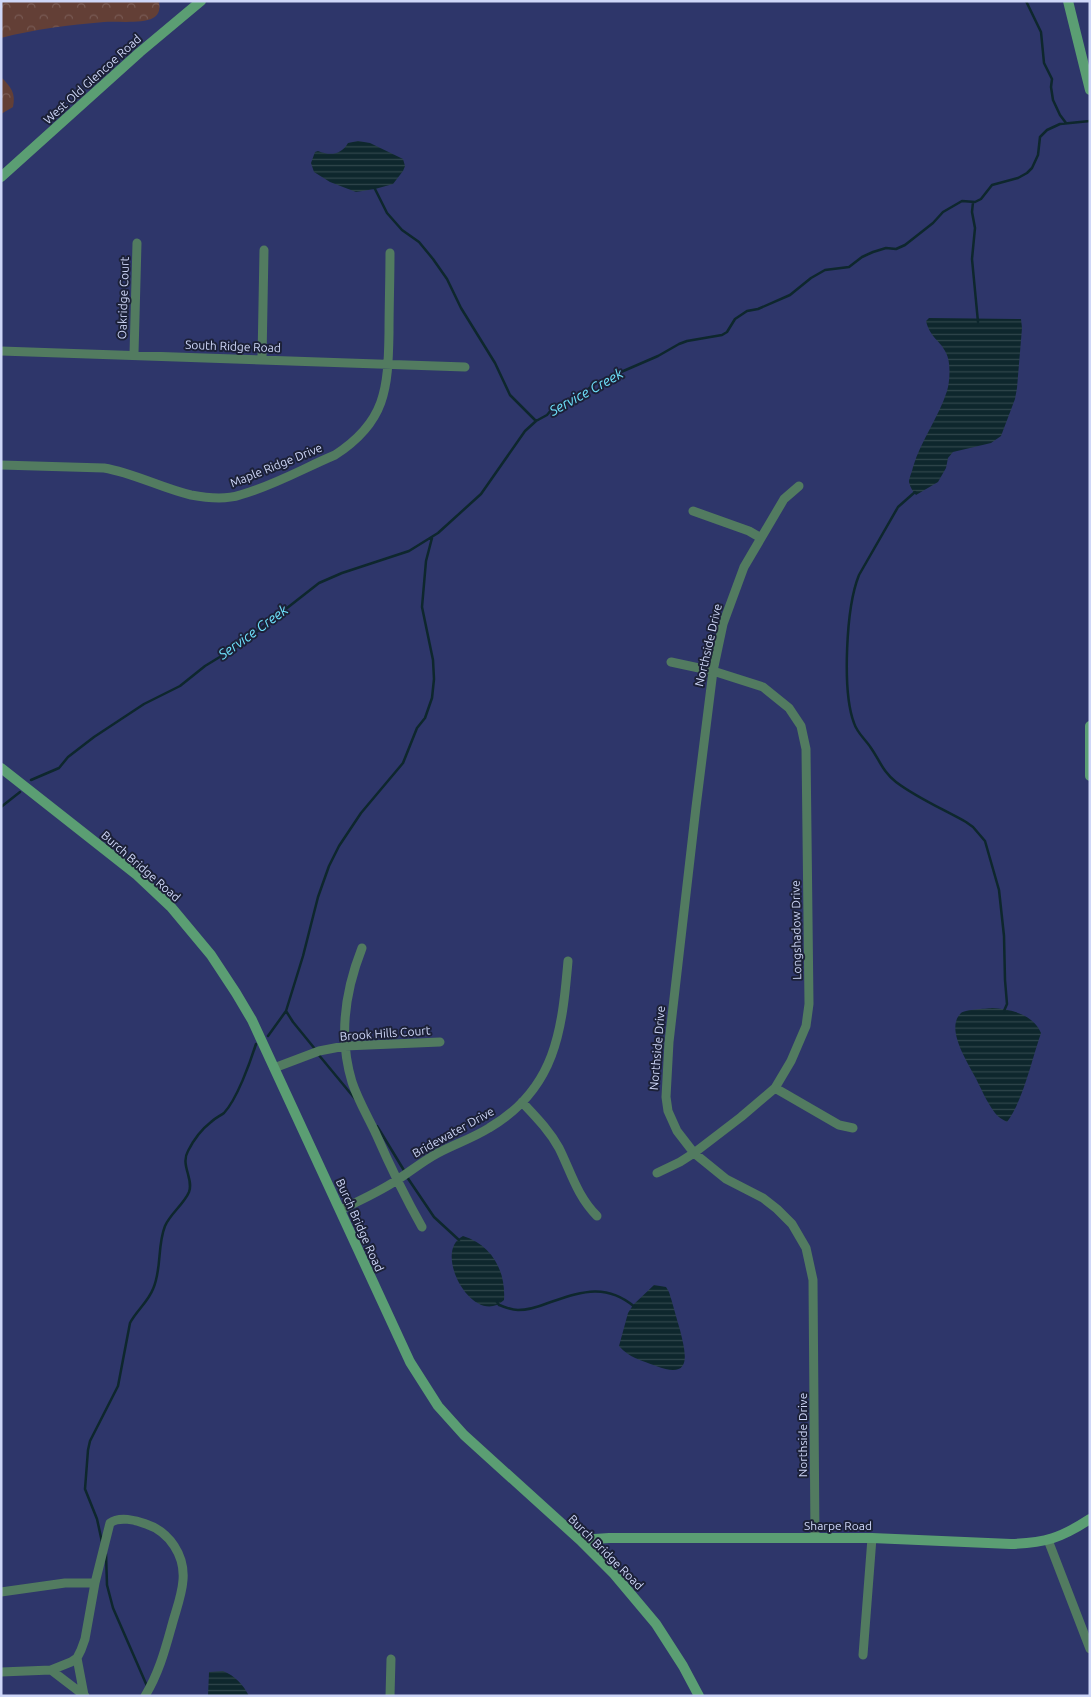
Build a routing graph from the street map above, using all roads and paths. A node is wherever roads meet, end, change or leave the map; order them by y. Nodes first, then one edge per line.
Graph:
1 (201, 1) edge
2 (1068, 1) edge
3 (1090, 90) edge
4 (1, 177) edge
5 (137, 243) dead end
6 (264, 250) dead end
7 (390, 253) dead end
8 (1, 351) edge
9 (134, 354) junction
10 (262, 359) junction
11 (388, 364) junction
12 (465, 367) dead end
13 (1, 465) edge
14 (799, 486) dead end
15 (693, 511) dead end
16 (761, 538) junction
17 (670, 662) dead end
18 (713, 672) junction
19 (1090, 726) edge
20 (1, 768) edge
21 (1090, 776) edge
22 (362, 948) dead end
23 (568, 961) dead end
24 (440, 1042) dead end
25 (345, 1046) junction
26 (274, 1068) junction
27 (775, 1088) junction
28 (522, 1102) junction
29 (854, 1128) dead end
30 (694, 1153) junction
31 (657, 1173) dead end
32 (397, 1180) junction
33 (340, 1210) junction
34 (597, 1216) dead end
35 (422, 1227) dead end
36 (1090, 1519) edge
37 (815, 1538) junction
38 (872, 1538) junction
39 (580, 1540) junction
40 (1048, 1540) junction
41 (95, 1583) junction
42 (1, 1592) edge
43 (1090, 1649) edge
44 (863, 1655) dead end
45 (77, 1658) junction
46 (391, 1659) dead end
47 (51, 1670) junction
48 (1, 1672) edge
49 (85, 1695) edge
50 (144, 1696) edge
51 (390, 1696) edge
52 (699, 1696) edge

1 - 4 street, West Old Glencoe Road
2 - 3 street
5 - 9 street, Oakridge Court
6 - 10 street
7 - 11 street, Maple Ridge Drive
8 - 9 street, South Ridge Road
9 - 10 street, South Ridge Road
10 - 11 street, South Ridge Road
11 - 12 street, South Ridge Road
11 - 13 street, Maple Ridge Drive
14 - 16 street, Northside Drive
15 - 16 street
16 - 18 street, Northside Drive
17 - 18 street, Longshadow Drive
18 - 27 street, Longshadow Drive
18 - 30 street, Northside Drive
19 - 21 street
20 - 26 street, Burch Bridge Road
22 - 25 street
23 - 28 street, Bridewater Drive
24 - 25 street, Brook Hills Court
25 - 26 street, Brook Hills Court
25 - 32 street
26 - 33 street, Burch Bridge Road
27 - 29 street
27 - 30 street, Longshadow Drive
28 - 32 street, Bridewater Drive
28 - 34 street
30 - 31 street, Longshadow Drive
30 - 37 street, Northside Drive
32 - 33 street, Bridewater Drive
32 - 35 street
33 - 39 street, Burch Bridge Road
36 - 40 street, Sharpe Road
37 - 38 street, Sharpe Road
37 - 39 street, Sharpe Road
38 - 40 street, Sharpe Road
38 - 44 street
39 - 52 street, Burch Bridge Road
40 - 43 street
41 - 42 street
41 - 45 street
41 - 50 street
45 - 47 street
45 - 49 street
46 - 51 street
47 - 48 street
47 - 49 street

